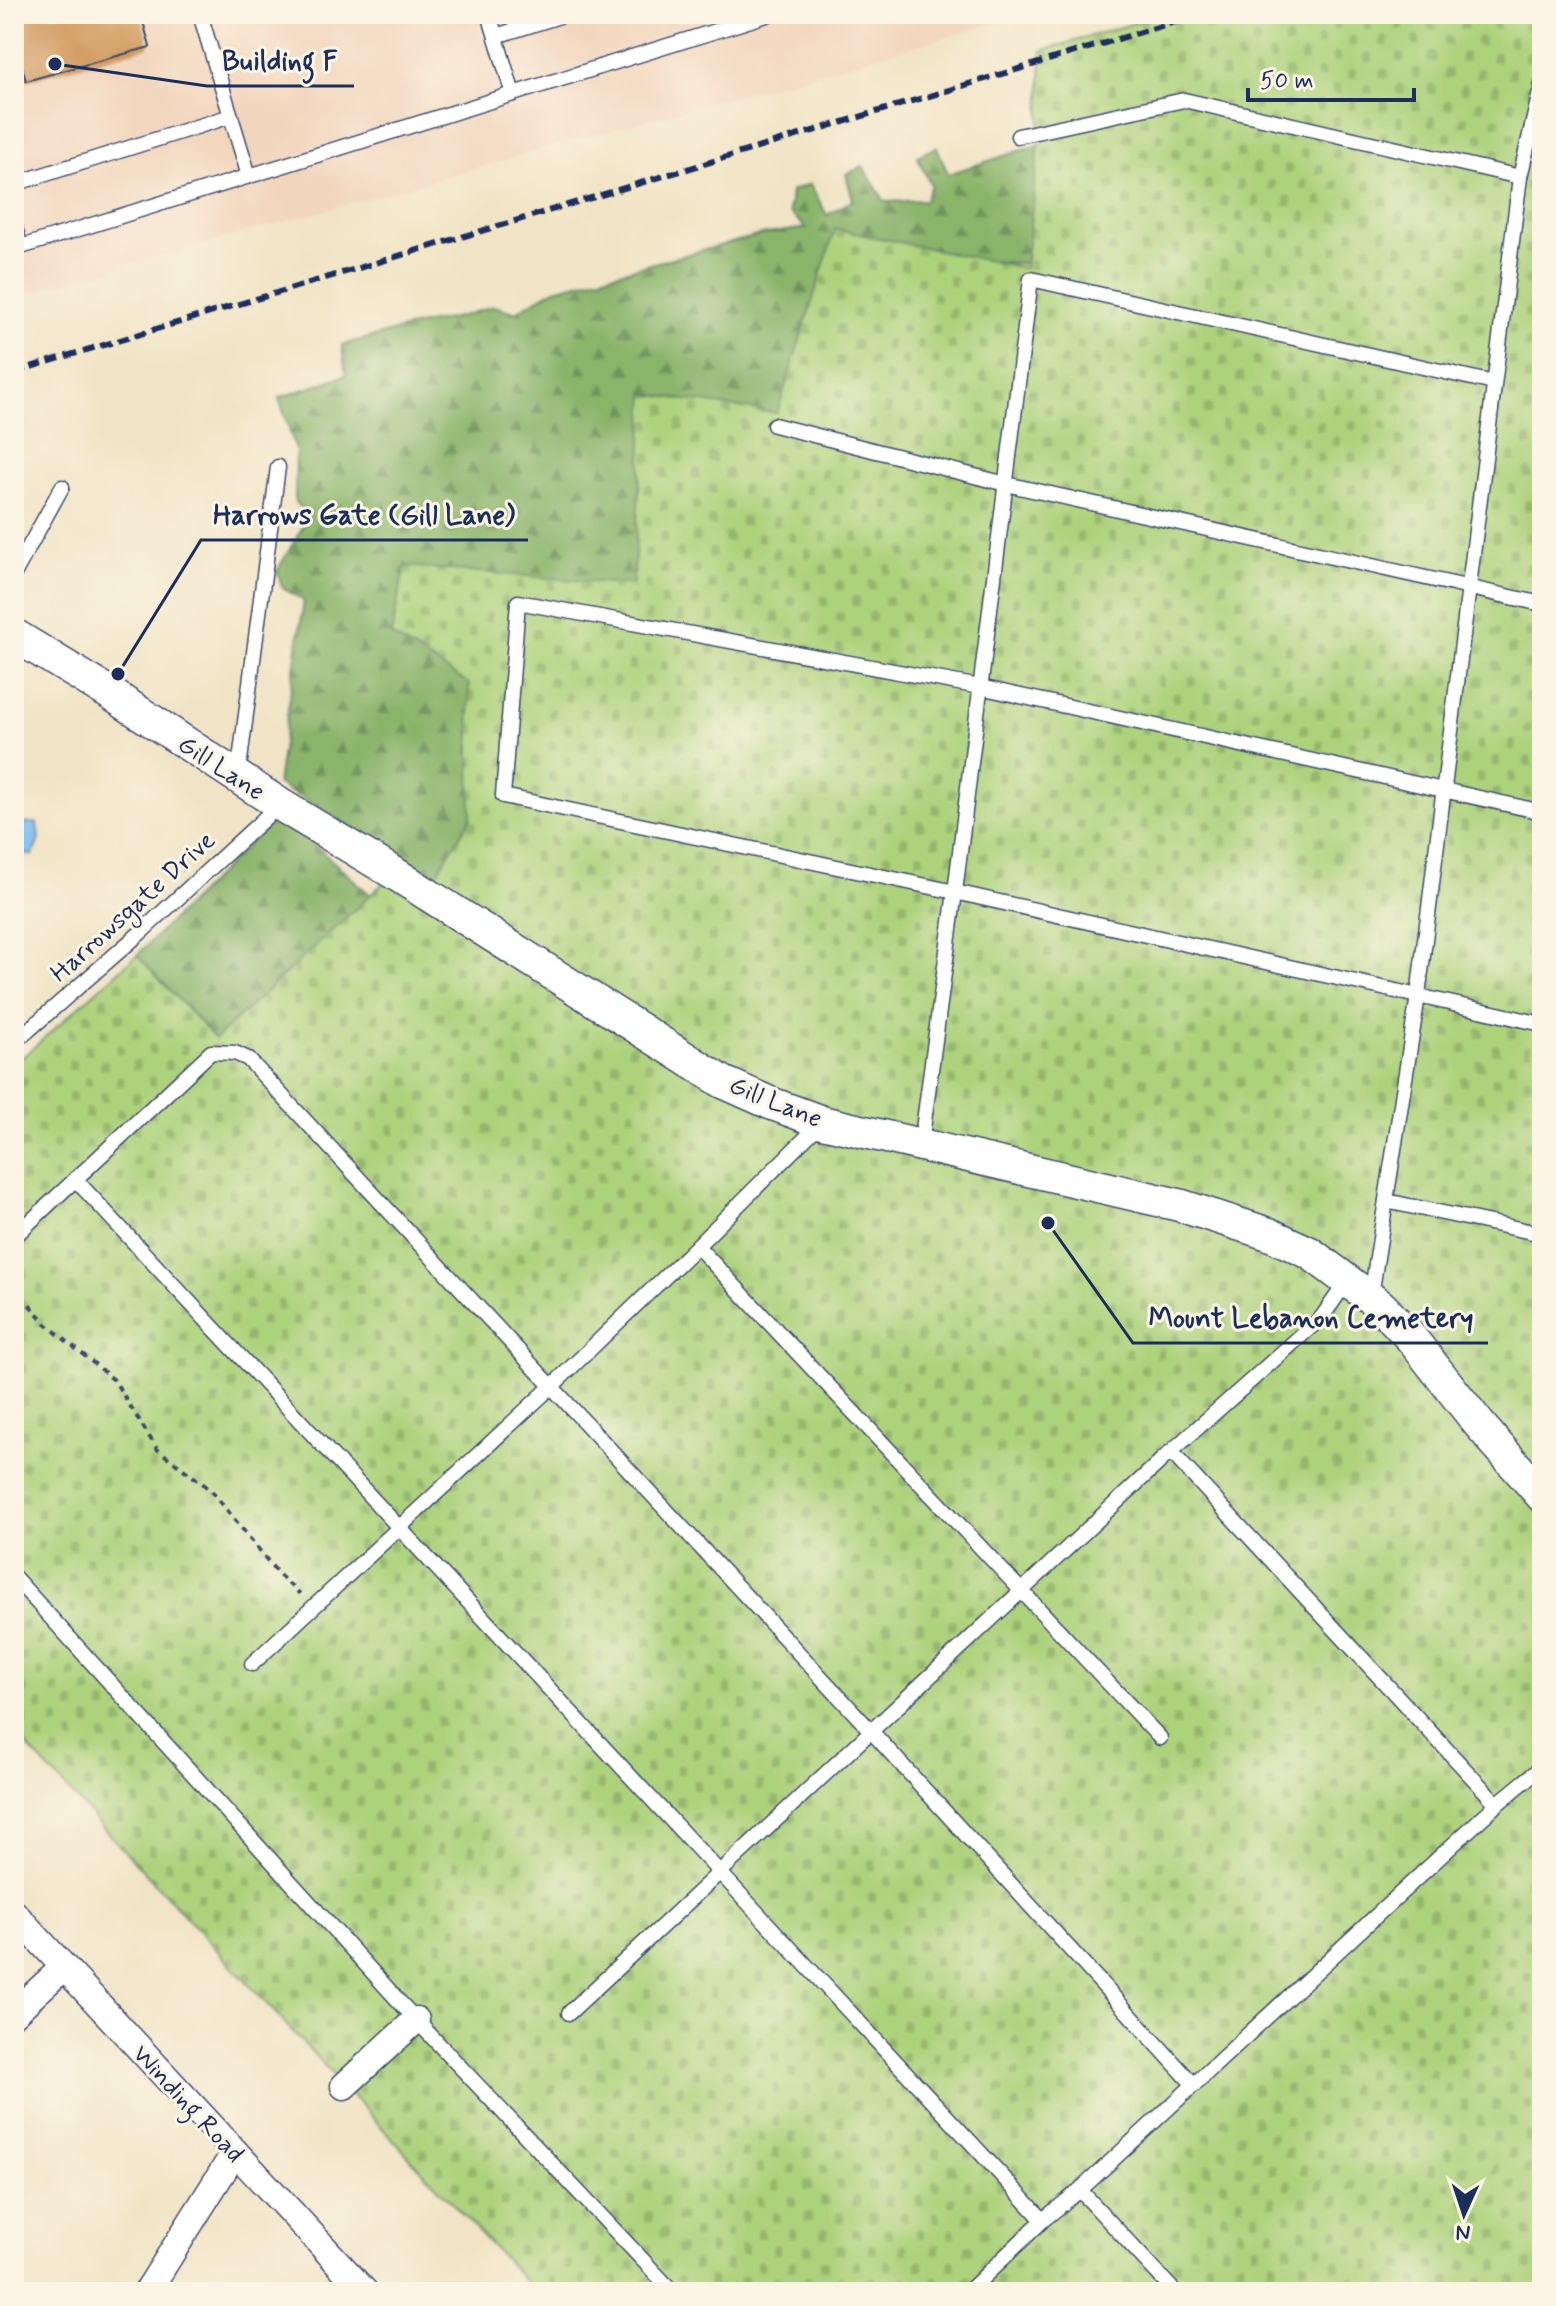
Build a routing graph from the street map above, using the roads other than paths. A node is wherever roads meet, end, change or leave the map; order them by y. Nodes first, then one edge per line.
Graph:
1 (200, 14) edge
2 (489, 14) edge
3 (566, 14) edge
4 (770, 14) edge
5 (496, 36) junction
6 (1542, 84) edge
7 (513, 94) junction
8 (231, 116) junction
9 (1018, 136) dead end
10 (249, 176) junction
11 (1520, 177) junction
12 (14, 184) edge
13 (14, 225) edge
14 (1494, 383) junction
15 (774, 425) dead end
16 (278, 467) dead end
17 (1006, 484) junction
18 (62, 487) dead end
19 (14, 574) edge
20 (1469, 587) junction
21 (1542, 604) edge
22 (14, 635) edge
23 (980, 687) junction
24 (237, 778) junction
25 (1443, 790) junction
26 (279, 804) junction
27 (1542, 812) edge
28 (955, 892) junction
29 (1418, 996) junction
30 (1542, 1024) edge
31 (14, 1038) edge
32 (822, 1122) junction
33 (921, 1144) junction
34 (75, 1179) junction
35 (1386, 1201) junction
36 (1542, 1234) edge
37 (14, 1237) edge
38 (697, 1246) junction
39 (1359, 1288) junction
40 (552, 1386) junction
41 (1171, 1452) junction
42 (1542, 1496) edge
43 (398, 1529) junction
44 (14, 1577) edge
45 (1022, 1591) junction
46 (252, 1664) dead end
47 (871, 1731) junction
48 (1160, 1738) dead end
49 (1542, 1767) edge
50 (1497, 1804) junction
51 (719, 1874) junction
52 (14, 1913) edge
53 (64, 1967) junction
54 (14, 2013) edge
55 (569, 2013) dead end
56 (416, 2020) junction
57 (1194, 2085) junction
58 (344, 2086) dead end
59 (235, 2152) junction
60 (1080, 2190) junction
61 (1043, 2220) junction
62 (147, 2292) edge
63 (365, 2292) edge
64 (673, 2292) edge
65 (968, 2292) edge
66 (1175, 2292) edge

1 - 8 lane
2 - 5 lane
3 - 5 lane
4 - 7 lane
5 - 7 lane
6 - 11 lane
7 - 10 lane
8 - 10 lane
8 - 12 lane
9 - 11 lane
10 - 13 lane
11 - 14 lane
14 - 17 lane
14 - 20 lane
15 - 17 lane
16 - 24 lane
17 - 20 lane
17 - 23 lane
18 - 19 lane
20 - 21 lane
20 - 25 lane
22 - 24 street, Gill Lane
23 - 25 lane
23 - 28 lane
23 - 28 lane
24 - 26 street, Gill Lane
25 - 27 lane
25 - 29 lane
26 - 31 lane, Harrowsgate Drive
26 - 32 street, Gill Lane
28 - 29 lane
28 - 33 lane
29 - 30 lane
29 - 35 lane
32 - 33 street, Gill Lane
32 - 38 lane
33 - 39 street, Gill Lane
34 - 37 lane
34 - 40 lane
34 - 43 lane
35 - 36 lane
35 - 39 lane
38 - 40 lane
38 - 45 lane
39 - 41 lane
39 - 42 street, Gill Lane
40 - 43 lane
40 - 47 lane
41 - 45 lane
41 - 50 lane
43 - 46 lane
43 - 51 lane
44 - 56 lane
45 - 47 lane
45 - 48 lane
47 - 51 lane
47 - 57 lane
49 - 50 lane
50 - 57 lane
51 - 55 lane
51 - 61 lane
52 - 53 street, Winding Road
53 - 54 street
53 - 59 street, Winding Road
56 - 58 street
56 - 64 lane
57 - 60 lane
59 - 62 street
59 - 63 street, Winding Road
60 - 61 lane
60 - 66 lane
61 - 65 lane

